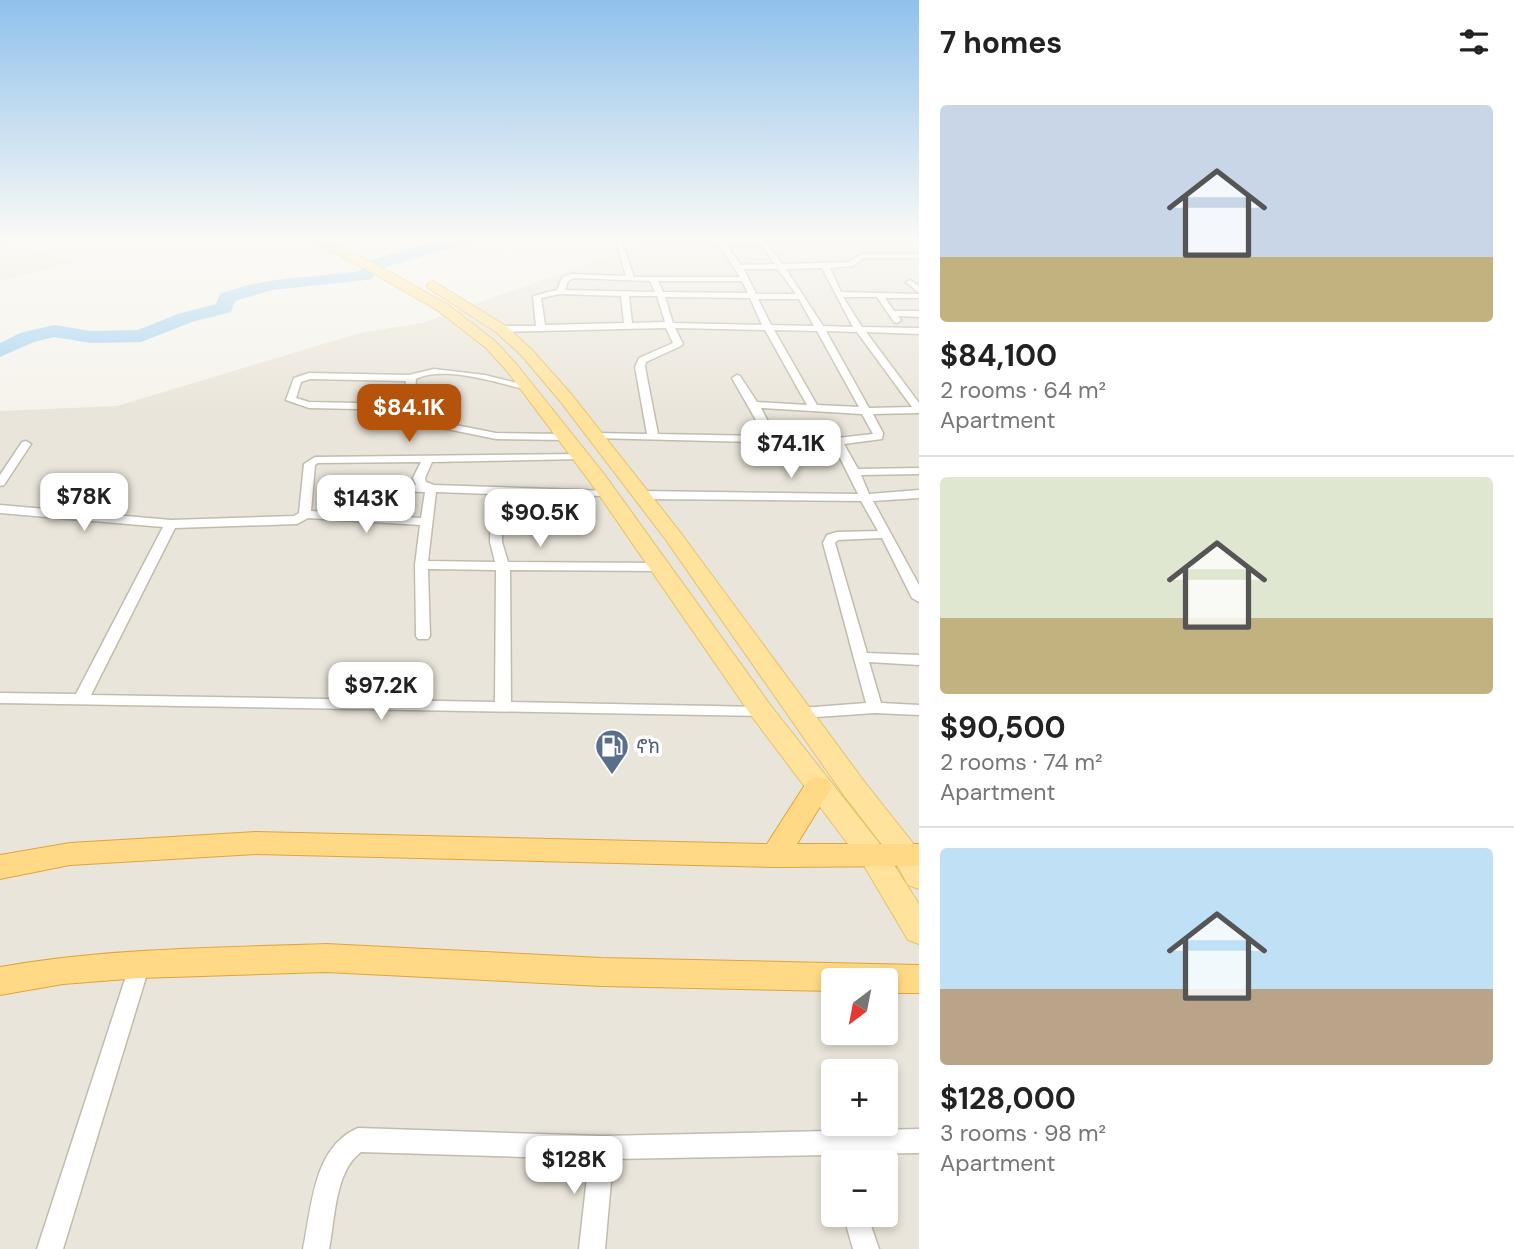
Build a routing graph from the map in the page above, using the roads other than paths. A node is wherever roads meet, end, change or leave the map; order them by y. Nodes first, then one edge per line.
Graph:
1 (428, 297) edge
2 (451, 297) edge
3 (538, 297) edge
4 (625, 297) edge
5 (662, 297) edge
6 (753, 297) edge
7 (801, 297) edge
8 (840, 297) edge
9 (881, 297) edge
10 (463, 303) junction
11 (442, 307) junction
12 (919, 314) edge
13 (628, 325) junction
14 (668, 325) junction
15 (541, 327) junction
16 (768, 328) junction
17 (501, 329) junction
18 (818, 330) junction
19 (861, 330) junction
20 (919, 331) edge
21 (411, 378) junction
22 (737, 378) dead end
23 (528, 387) junction
24 (754, 405) junction
25 (409, 407) junction
26 (814, 408) junction
27 (868, 411) junction
28 (596, 436) junction
29 (653, 436) junction
30 (566, 437) junction
31 (771, 438) junction
32 (837, 440) junction
33 (26, 444) dead end
34 (580, 457) junction
35 (427, 460) junction
36 (919, 471) edge
37 (854, 472) junction
38 (626, 475) junction
39 (0, 483) edge
40 (602, 485) junction
41 (326, 486) dead end
42 (431, 488) junction
43 (498, 491) junction
44 (642, 495) junction
45 (917, 497) edge
46 (865, 498) junction
47 (0, 509) edge
48 (305, 514) junction
49 (428, 522) junction
50 (171, 524) junction
51 (886, 534) junction
52 (421, 565) junction
53 (503, 566) junction
54 (659, 567) junction
55 (919, 598) edge
56 (423, 636) dead end
57 (863, 657) junction
58 (919, 660) edge
59 (0, 698) edge
60 (82, 698) junction
61 (503, 706) junction
62 (876, 708) junction
63 (919, 710) edge
64 (762, 712) junction
65 (802, 713) junction
66 (818, 787) junction
67 (775, 856) junction
68 (873, 856) junction
69 (915, 862) edge
70 (0, 867) edge
71 (919, 931) edge
72 (140, 964) junction
73 (919, 979) edge
74 (0, 981) edge
75 (919, 1141) edge
76 (602, 1148) junction
77 (858, 1150) edge
78 (821, 1153) edge
79 (859, 1227) edge
80 (50, 1249) edge
81 (316, 1249) edge
82 (592, 1249) edge
83 (866, 1249) edge

1 - 11 main road
2 - 10 main road
3 - 15 street
4 - 13 street
5 - 14 street
6 - 16 street
7 - 18 street
8 - 19 street
9 - 12 street
10 - 11 main road
10 - 17 main road
11 - 23 main road
13 - 14 street
13 - 15 street
14 - 16 street
14 - 29 street
15 - 17 street
16 - 18 street
16 - 26 street
17 - 28 main road
18 - 19 street
18 - 27 street
19 - 20 street
19 - 27 street
21 - 23 street
21 - 25 street
21 - 25 street
22 - 24 street
23 - 30 main road
24 - 26 street
24 - 31 street
25 - 30 street
26 - 27 street
27 - 32 street
28 - 29 street
28 - 38 main road
29 - 31 street
30 - 34 main road
31 - 32 street
32 - 37 street
33 - 39 street
34 - 35 street
34 - 40 main road
35 - 42 street
35 - 48 street
36 - 37 street
37 - 46 street
38 - 40 main road
38 - 44 main road
40 - 43 street
40 - 54 main road
41 - 42 street
42 - 43 street
42 - 49 street
43 - 53 street
44 - 46 street
44 - 65 main road
45 - 46 street
46 - 51 street
47 - 50 street
48 - 49 street
48 - 50 street
49 - 52 street
50 - 60 street
51 - 55 street
51 - 57 street
52 - 53 street
52 - 56 street
53 - 54 street
53 - 61 street
54 - 64 main road
57 - 58 street
57 - 62 street
59 - 60 street
60 - 61 street
61 - 64 street
62 - 63 street
62 - 65 street
64 - 66 main road
65 - 69 main road
66 - 67 highway
66 - 68 main road
67 - 68 highway
67 - 70 highway
68 - 69 highway
68 - 71 main road
72 - 73 highway
72 - 74 highway
72 - 80 street
75 - 77 street
76 - 78 street
76 - 81 street
76 - 82 street
79 - 83 street

